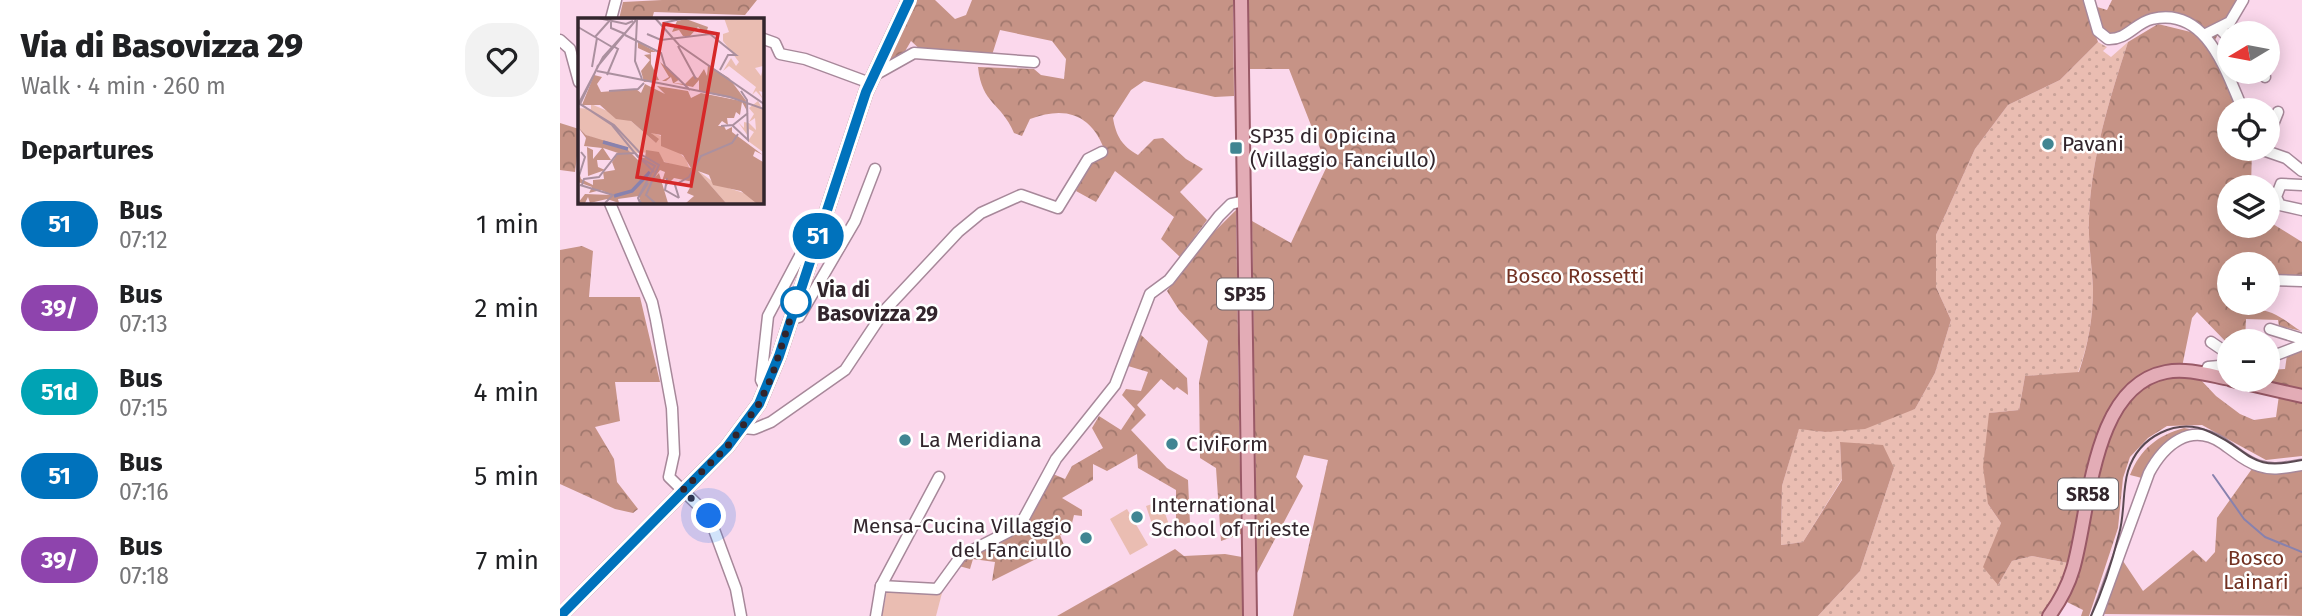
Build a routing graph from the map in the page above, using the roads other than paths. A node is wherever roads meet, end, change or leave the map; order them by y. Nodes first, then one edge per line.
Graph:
1 (616, 0) edge
2 (909, 0) edge
3 (1241, 0) edge
4 (2089, 0) edge
5 (2243, 0) edge
6 (611, 18) edge
7 (2231, 21) edge
8 (2217, 29) edge
9 (2206, 34) junction
10 (763, 39) edge
11 (560, 40) edge
12 (1034, 62) dead end
13 (578, 78) edge
14 (871, 79) junction
15 (2237, 98) edge
16 (1102, 152) dead end
17 (2280, 156) edge
18 (2299, 164) edge
19 (875, 169) dead end
20 (2302, 185) edge
21 (1244, 201) junction
22 (610, 203) edge
23 (2302, 210) edge
24 (820, 232) junction
25 (2280, 281) edge
26 (2302, 282) edge
27 (791, 319) junction
28 (2280, 332) edge
29 (2302, 339) edge
30 (2211, 342) dead end
31 (2302, 345) edge
32 (2217, 346) edge
33 (2280, 353) edge
34 (2217, 366) edge
35 (2205, 374) junction
36 (2217, 376) edge
37 (766, 390) junction
38 (2280, 391) edge
39 (2302, 396) edge
40 (743, 428) junction
41 (2302, 465) edge
42 (939, 477) dead end
43 (683, 490) junction
44 (881, 586) junction
45 (560, 615) edge
46 (741, 616) edge
47 (876, 616) edge
48 (1250, 616) edge
49 (2049, 616) edge
50 (2097, 616) edge

1 - 6 street
2 - 14 main road
3 - 21 main road, SP35
4 - 9 street
5 - 7 street
8 - 9 street
9 - 15 street
10 - 14 street
11 - 13 street
12 - 14 street
14 - 24 main road
16 - 40 street
17 - 18 street
19 - 27 street
20 - 23 street
21 - 44 street
21 - 48 main road, SP35
22 - 43 street
24 - 27 main road
24 - 37 street
25 - 26 street
27 - 37 main road
28 - 29 street
30 - 32 street
31 - 33 street
34 - 35 street
35 - 36 main road, SR58
35 - 49 main road, SR58
37 - 40 main road
38 - 39 main road, SR58
40 - 43 main road
41 - 50 street
42 - 44 street
43 - 45 main road
43 - 46 street
44 - 47 street

